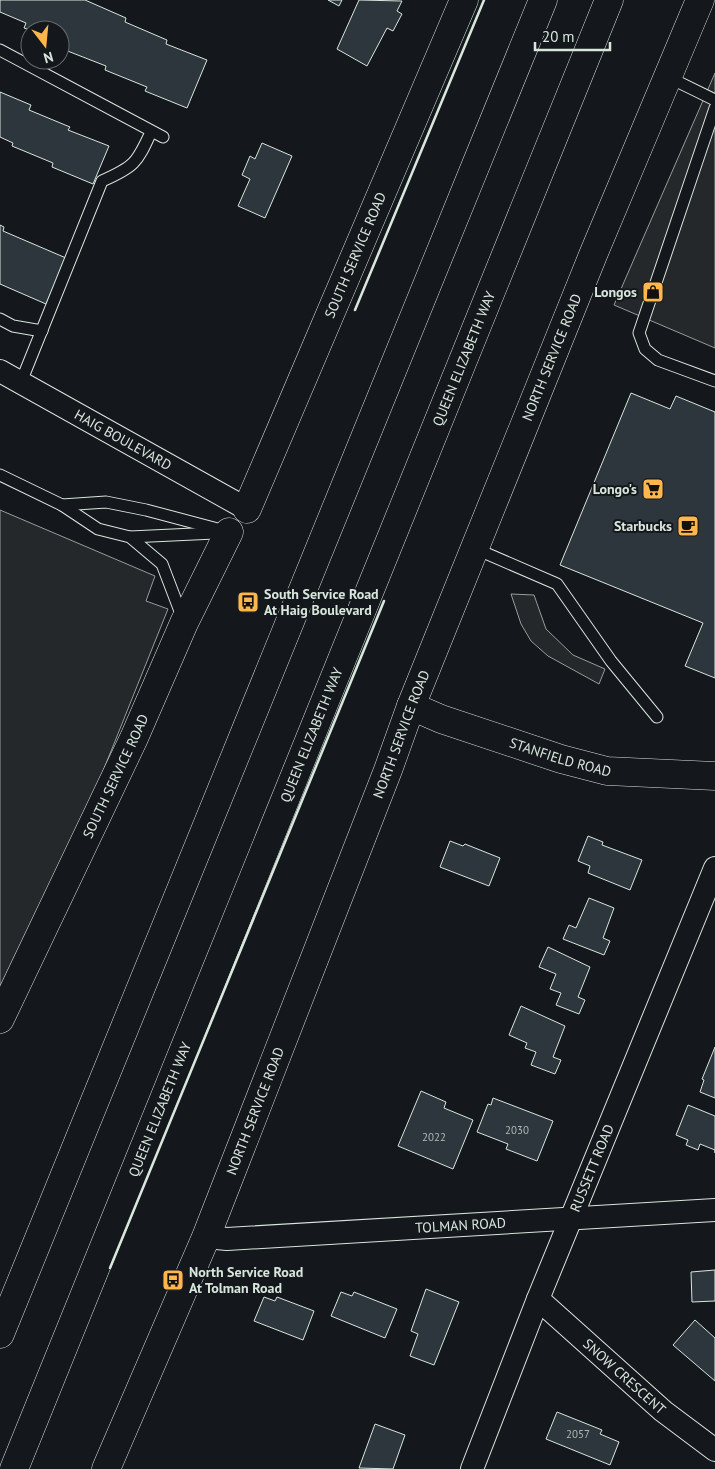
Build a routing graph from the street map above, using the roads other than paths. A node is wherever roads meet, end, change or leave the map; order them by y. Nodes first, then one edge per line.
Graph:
1 (464, 0) edge
2 (543, 0) edge
3 (609, 0) edge
4 (700, 0) edge
5 (0, 50) edge
6 (666, 76) junction
7 (715, 100) edge
8 (715, 108) edge
9 (151, 132) junction
10 (163, 137) dead end
11 (0, 319) edge
12 (42, 331) junction
13 (0, 371) edge
14 (715, 381) edge
15 (21, 382) junction
16 (0, 475) edge
17 (62, 505) junction
18 (238, 521) junction
19 (130, 537) junction
20 (476, 549) junction
21 (184, 623) junction
22 (411, 706) junction
23 (658, 717) dead end
24 (715, 776) edge
25 (715, 868) edge
26 (0, 1019) edge
27 (715, 1210) edge
28 (573, 1217) junction
29 (206, 1237) junction
30 (538, 1298) junction
31 (0, 1334) edge
32 (715, 1450) edge
33 (14, 1469) edge
34 (106, 1469) edge
35 (472, 1469) edge

1 - 18 main road, SOUTH SERVICE ROAD
2 - 31 main road
3 - 33 main road, QUEEN ELIZABETH WAY
4 - 6 main road, NORTH SERVICE ROAD
5 - 9 lane
6 - 7 lane
6 - 20 main road, NORTH SERVICE ROAD
8 - 14 lane
9 - 10 lane
9 - 12 lane
11 - 12 lane
12 - 15 lane
13 - 15 street, HAIG BOULEVARD
15 - 18 street, HAIG BOULEVARD
16 - 17 lane
17 - 18 lane
17 - 19 lane
18 - 19 lane
18 - 21 main road, SOUTH SERVICE ROAD
19 - 21 lane
20 - 22 main road, NORTH SERVICE ROAD
20 - 23 lane
21 - 26 main road, SOUTH SERVICE ROAD
22 - 24 main road, STANFIELD ROAD
22 - 29 main road, NORTH SERVICE ROAD
25 - 28 street, RUSSETT ROAD
27 - 28 street, TOLMAN ROAD
28 - 29 street, TOLMAN ROAD
28 - 30 street, RUSSETT ROAD
29 - 34 main road, NORTH SERVICE ROAD
30 - 32 street, SNOW CRESCENT
30 - 35 street, RUSSETT ROAD

